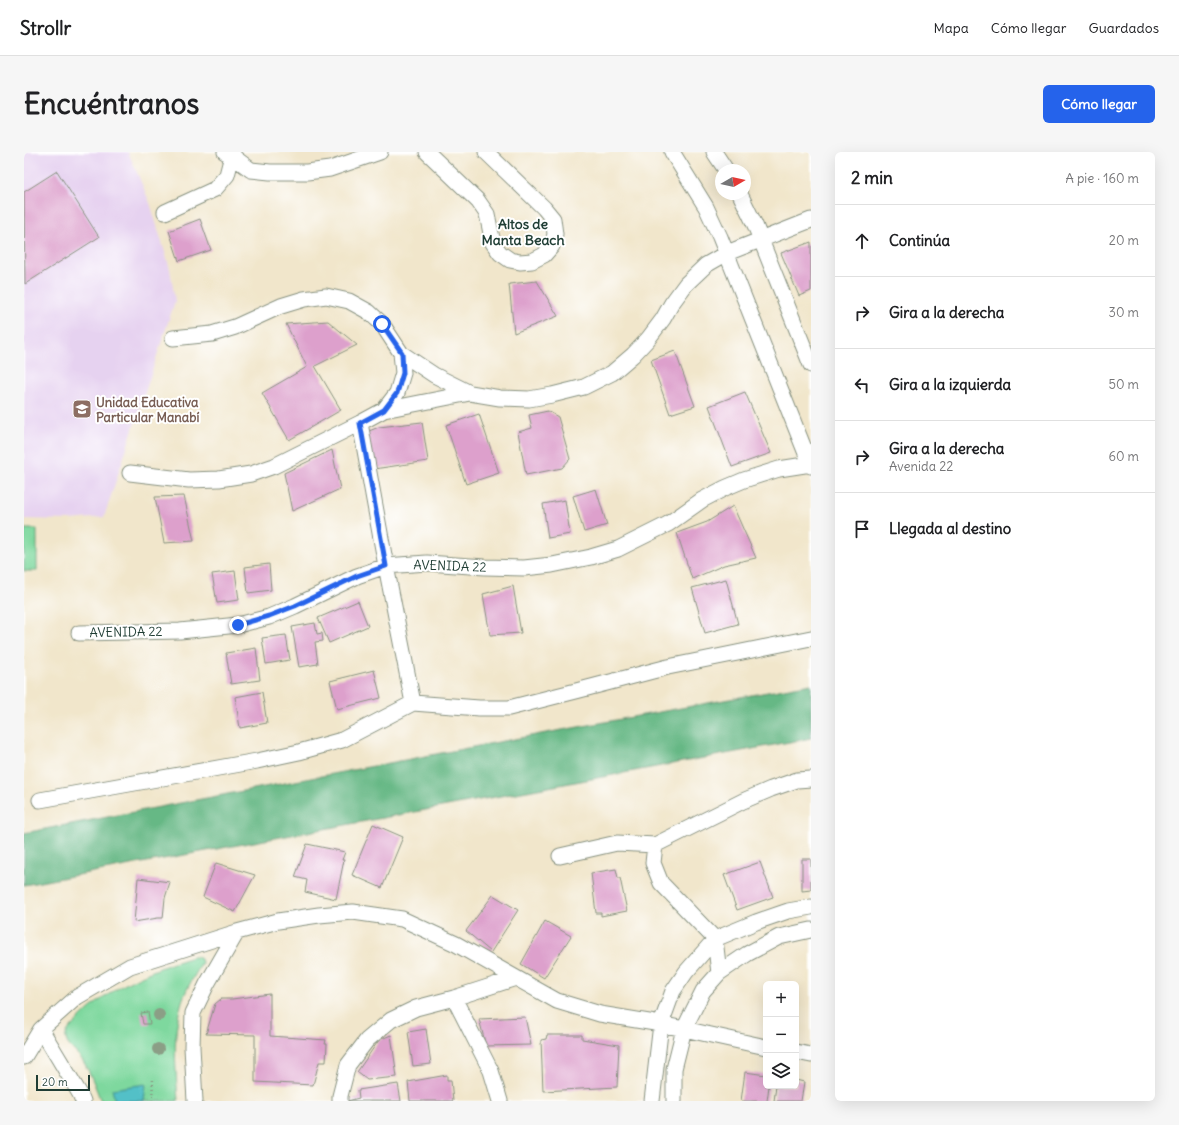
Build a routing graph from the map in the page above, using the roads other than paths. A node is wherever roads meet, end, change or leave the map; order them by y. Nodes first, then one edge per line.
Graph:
1 (380, 152) edge
2 (427, 152) edge
3 (486, 152) edge
4 (672, 152) edge
5 (714, 152) edge
6 (230, 153) edge
7 (722, 164) edge
8 (743, 200) edge
9 (165, 212) dead end
10 (811, 220) edge
11 (761, 240) junction
12 (727, 253) junction
13 (173, 338) dead end
14 (402, 353) junction
15 (811, 365) edge
16 (470, 393) junction
17 (384, 410) junction
18 (360, 423) junction
19 (811, 465) edge
20 (130, 473) dead end
21 (386, 566) junction
22 (79, 633) dead end
23 (811, 638) edge
24 (413, 703) junction
25 (811, 779) edge
26 (40, 800) dead end
27 (655, 846) junction
28 (560, 856) dead end
29 (811, 907) edge
30 (811, 930) edge
31 (237, 932) junction
32 (715, 939) junction
33 (719, 973) junction
34 (516, 978) junction
35 (454, 998) junction
36 (661, 1024) junction
37 (41, 1029) junction
38 (684, 1029) junction
39 (763, 1046) edge
40 (799, 1053) edge
41 (811, 1055) edge
42 (24, 1057) edge
43 (83, 1101) edge
44 (195, 1101) edge
45 (340, 1101) edge
46 (500, 1101) edge
47 (652, 1101) edge
48 (674, 1101) edge

1 - 6 street
2 - 3 street
4 - 12 street
5 - 7 street
6 - 9 street
8 - 11 street
10 - 11 street
11 - 12 street
11 - 15 street
12 - 16 street
12 - 19 street
13 - 14 street
14 - 16 street
14 - 17 street
16 - 17 street
17 - 18 street
18 - 20 street
18 - 21 street
19 - 21 street, AVENIDA 22
21 - 22 street, AVENIDA 22
21 - 24 street
23 - 24 street
24 - 26 street
25 - 27 street
27 - 28 street
27 - 32 street
29 - 32 street
30 - 33 street
31 - 34 street
31 - 37 street
31 - 44 street
32 - 33 street
32 - 36 street
33 - 38 street
34 - 35 street
34 - 36 street
35 - 45 street
35 - 46 street
36 - 38 street
36 - 47 street
37 - 42 street
37 - 43 street
38 - 39 street
38 - 48 street
40 - 41 street

